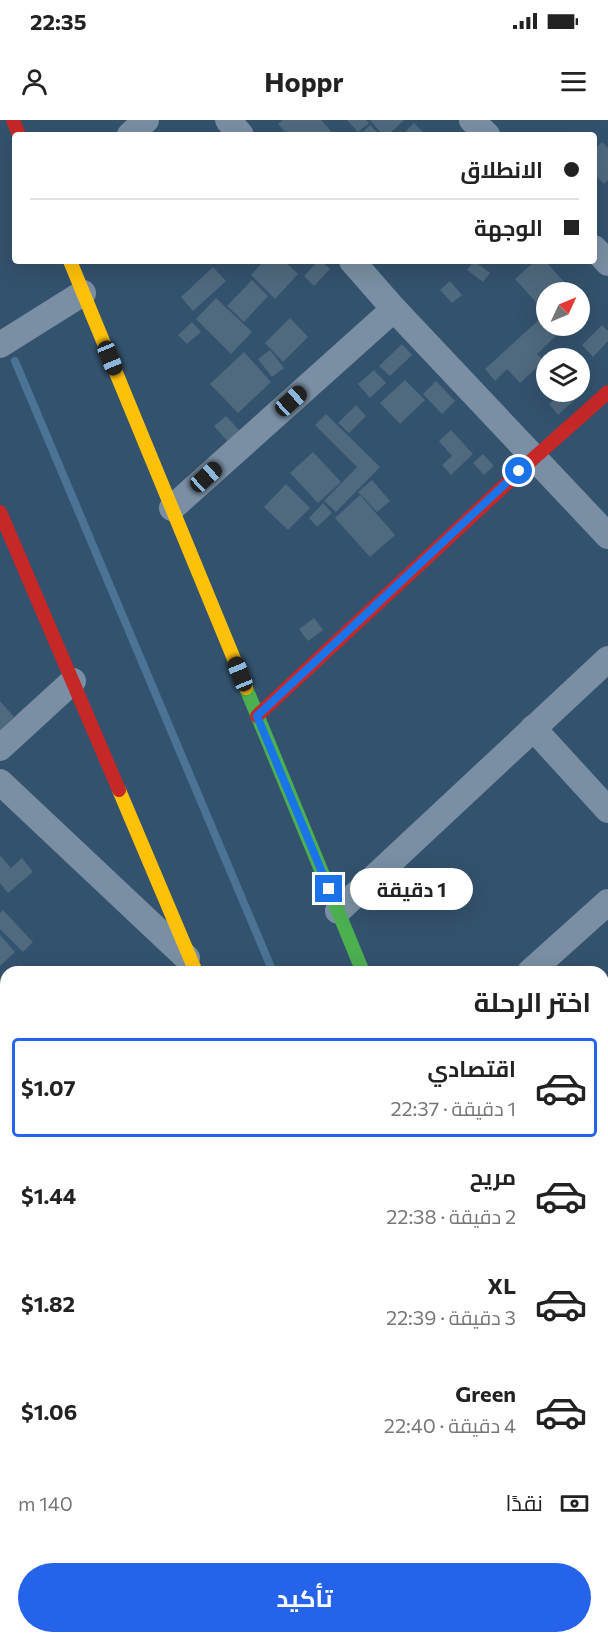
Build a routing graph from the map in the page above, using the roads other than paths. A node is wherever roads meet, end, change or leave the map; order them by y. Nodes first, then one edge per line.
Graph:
1 (146, 120) edge
2 (228, 120) edge
3 (472, 120) edge
4 (133, 132) edge
5 (239, 132) edge
6 (483, 132) edge
7 (597, 251) edge
8 (608, 263) edge
9 (71, 264) edge
10 (355, 264) edge
11 (83, 293) junction
12 (394, 309) junction
13 (0, 345) edge
14 (608, 392) edge
15 (534, 458) junction
16 (172, 508) junction
17 (0, 512) edge
18 (608, 536) edge
19 (608, 659) edge
20 (73, 681) junction
21 (257, 716) junction
22 (534, 728) junction
23 (0, 748) edge
24 (0, 782) edge
25 (608, 810) edge
26 (608, 903) edge
27 (338, 911) junction
28 (193, 966) edge
29 (194, 966) edge
30 (361, 966) edge
31 (537, 966) edge

1 - 4 street
2 - 5 street
3 - 6 street
7 - 8 street
9 - 11 street
10 - 12 street
11 - 13 street
11 - 16 street
12 - 15 street
12 - 16 street
14 - 15 street
15 - 18 street
15 - 21 street
16 - 21 street
17 - 20 street
19 - 22 street
20 - 23 street
20 - 29 street
21 - 27 street
22 - 25 street
22 - 27 street
24 - 28 street
26 - 31 street
27 - 30 street

